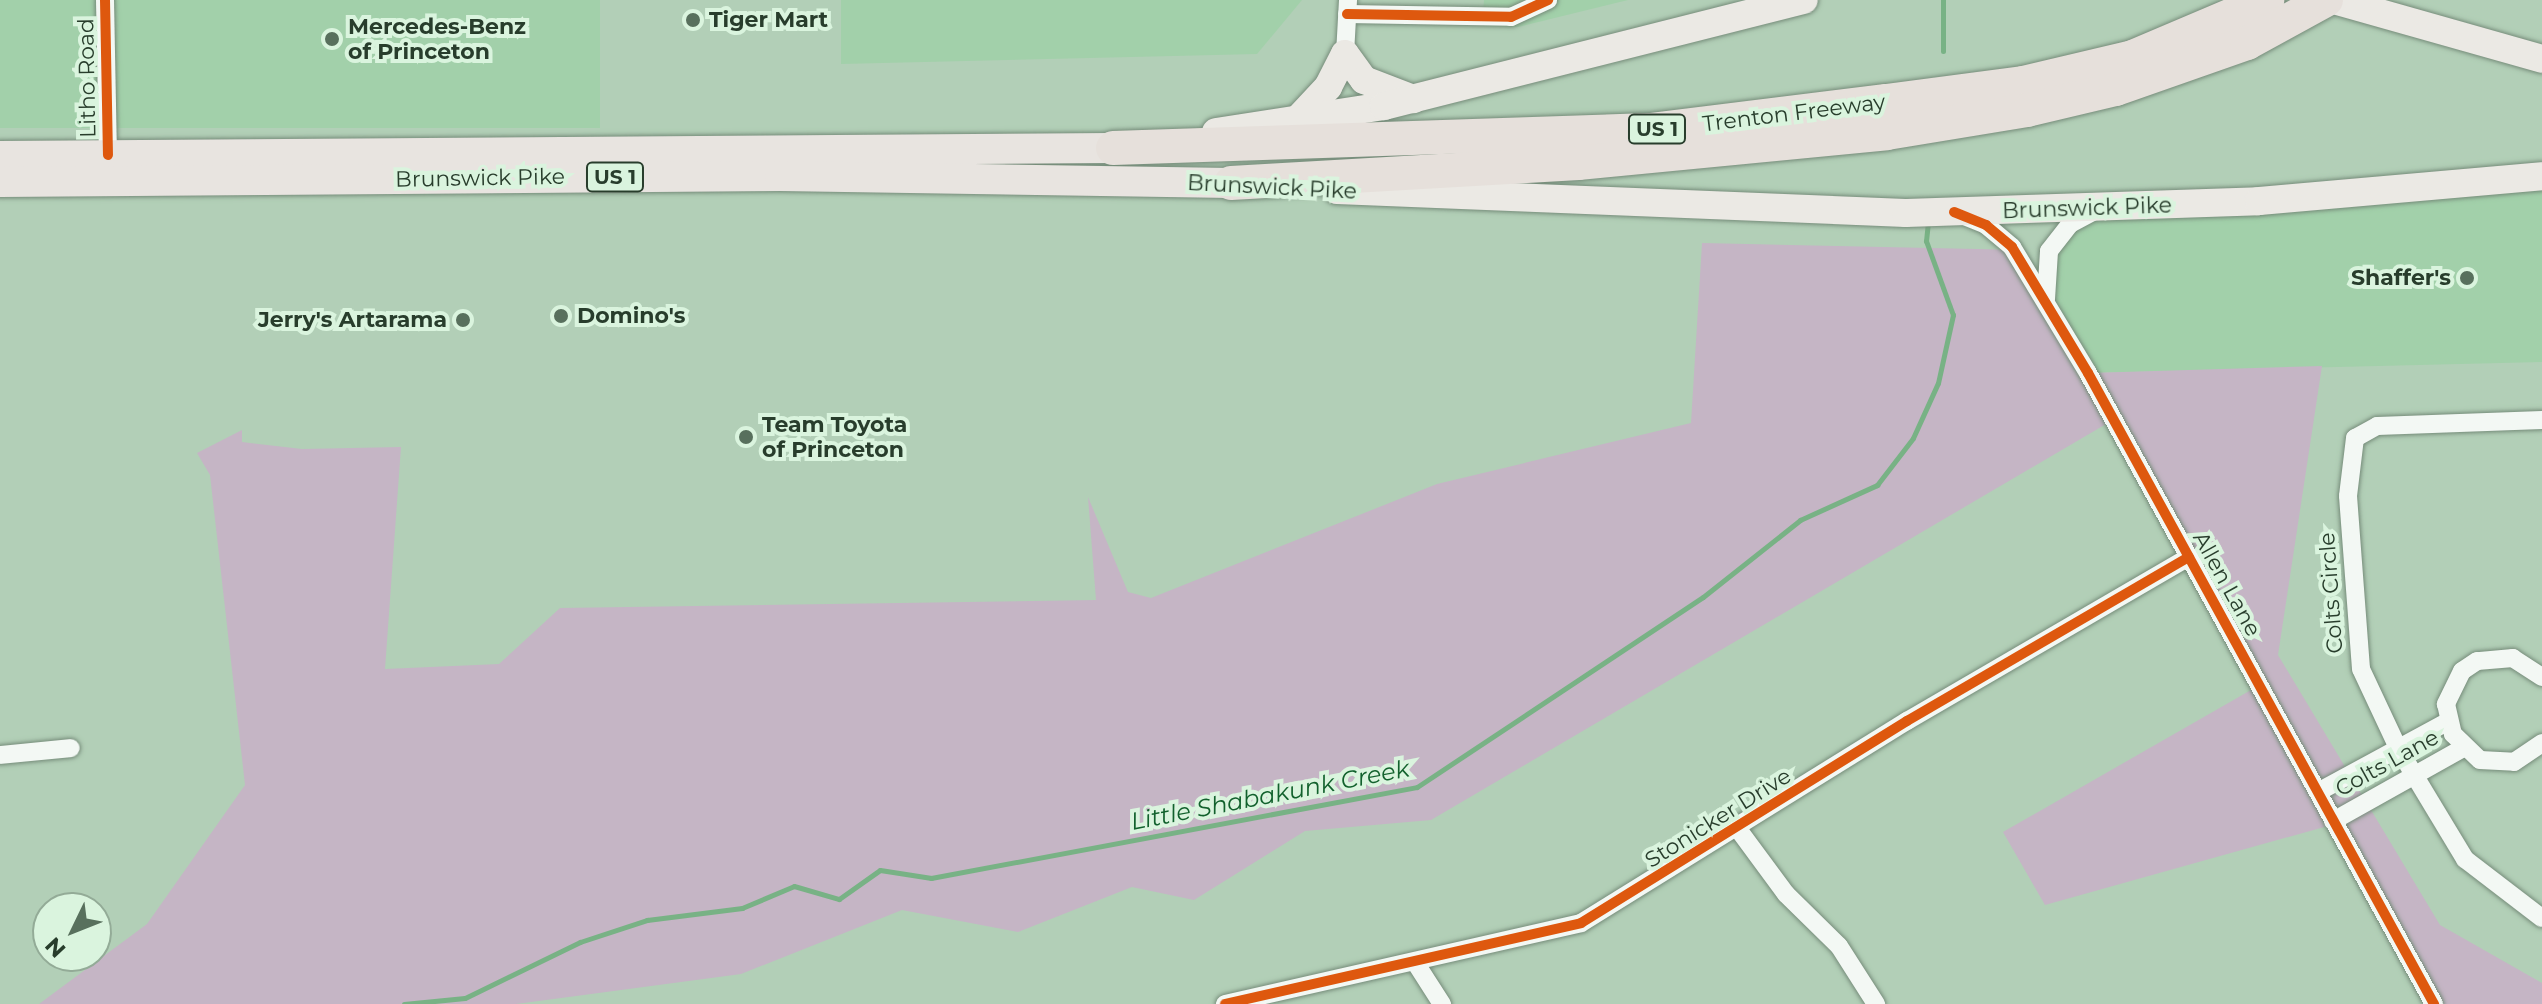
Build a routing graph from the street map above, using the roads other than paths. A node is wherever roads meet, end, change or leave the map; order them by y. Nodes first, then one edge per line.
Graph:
1 (105, 0) edge
2 (1548, 0) edge
3 (1804, 0) edge
4 (2267, 0) edge
5 (2326, 0) edge
6 (2334, 0) edge
7 (1348, 7) edge
8 (1345, 54) junction
9 (2542, 59) edge
10 (1413, 99) junction
11 (1298, 119) junction
12 (1113, 148) junction
13 (108, 155) junction
14 (0, 156) edge
15 (2542, 176) edge
16 (0, 182) edge
17 (1231, 183) junction
18 (2103, 209) junction
19 (1949, 212) junction
20 (2048, 306) junction
21 (2542, 420) edge
22 (2189, 557) junction
23 (2542, 677) edge
24 (2447, 722) junction
25 (2542, 743) edge
26 (71, 748) dead end
27 (2398, 748) junction
28 (2463, 748) junction
29 (0, 755) edge
30 (2414, 776) junction
31 (2318, 792) junction
32 (2333, 821) junction
33 (1738, 829) junction
34 (2542, 918) edge
35 (1415, 962) junction
36 (1225, 1004) edge
37 (1442, 1004) edge
38 (1876, 1004) edge
39 (2434, 1004) edge

1 - 13 street, Litho Road
2 - 7 street
3 - 10 main road, Brunswick Pike
4 - 12 highway, Trenton Freeway / US 1
5 - 17 highway, Trenton Freeway / US 1
6 - 9 main road
7 - 8 street
8 - 10 main road
8 - 11 main road
10 - 11 main road, Brunswick Pike
11 - 12 main road, Brunswick Pike
12 - 13 highway, Brunswick Pike / US 1
13 - 14 highway, Brunswick Pike / US 1
15 - 18 main road, Brunswick Pike
16 - 17 highway, Brunswick Pike / US 1
17 - 19 main road, Brunswick Pike
18 - 19 main road, Brunswick Pike
18 - 20 street, Allen Lane
19 - 20 street, Allen Lane
20 - 22 street, Allen Lane
21 - 27 street, Colts Circle
22 - 31 street, Allen Lane
22 - 33 street, Stonicker Drive
23 - 24 street, Colts Lane
24 - 27 street, Colts Lane
24 - 28 street, Colts Lane
25 - 28 street, Colts Lane
26 - 29 street
27 - 30 street, Colts Circle
27 - 31 street, Colts Lane
28 - 30 street, Colts Lane
30 - 32 street, Colts Lane
30 - 34 street, Colts Circle
31 - 32 street, Allen Lane
32 - 39 street, Allen Lane
33 - 35 street, Stonicker Drive
33 - 38 street
35 - 36 street, Stonicker Drive
35 - 37 street

